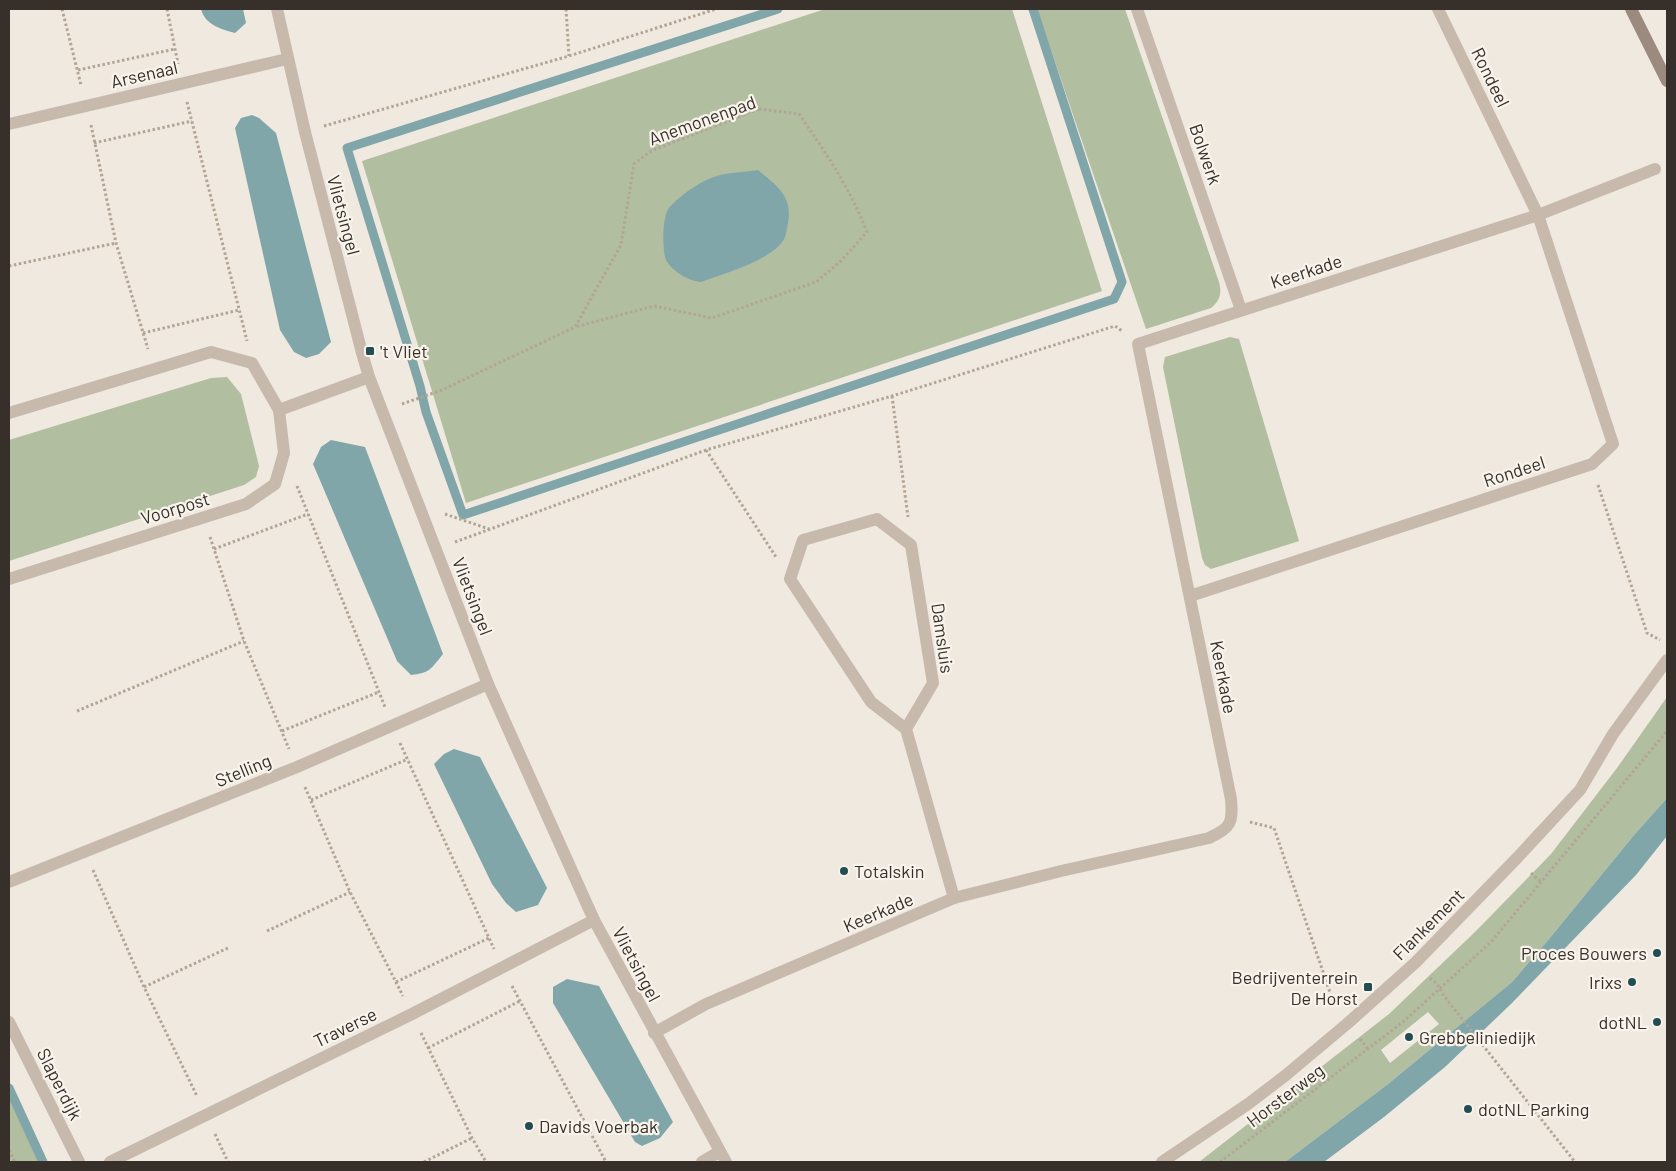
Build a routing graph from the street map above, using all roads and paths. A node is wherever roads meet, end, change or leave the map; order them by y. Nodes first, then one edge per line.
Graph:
1 (62, 9) edge
2 (167, 9) edge
3 (277, 9) edge
4 (566, 9) edge
5 (716, 9) edge
6 (1137, 9) edge
7 (1438, 9) edge
8 (1631, 9) edge
9 (175, 49) junction
10 (569, 56) junction
11 (287, 59) junction
12 (78, 70) junction
13 (1667, 81) edge
14 (182, 83) junction
15 (87, 106) junction
16 (192, 121) junction
17 (9, 124) edge
18 (305, 132) junction
19 (94, 143) junction
20 (1655, 169) dead end
21 (1538, 215) junction
22 (116, 243) junction
23 (9, 266) edge
24 (239, 310) junction
25 (1241, 310) junction
26 (575, 327) junction
27 (143, 333) junction
28 (1138, 344) junction
29 (252, 363) junction
30 (154, 369) junction
31 (369, 377) junction
32 (892, 396) junction
33 (415, 400) dead end
34 (279, 410) junction
35 (9, 412) edge
36 (706, 450) junction
37 (284, 453) junction
38 (1592, 464) junction
39 (419, 505) junction
40 (308, 514) junction
41 (204, 517) junction
42 (490, 530) junction
43 (912, 544) junction
44 (214, 549) junction
45 (436, 549) junction
46 (9, 579) edge
47 (790, 579) junction
48 (1190, 596) junction
49 (1651, 636) dead end
50 (244, 641) junction
51 (1667, 660) edge
52 (488, 684) junction
53 (379, 692) junction
54 (77, 710) dead end
55 (392, 726) junction
56 (906, 729) junction
57 (1667, 731) edge
58 (282, 732) junction
59 (408, 759) junction
60 (297, 767) junction
61 (310, 800) junction
62 (1232, 817) junction
63 (85, 852) junction
64 (9, 882) edge
65 (350, 892) junction
66 (954, 898) junction
67 (594, 920) junction
68 (267, 931) dead end
69 (489, 938) junction
70 (230, 947) dead end
71 (503, 968) junction
72 (396, 982) junction
73 (144, 988) junction
74 (1440, 990) junction
75 (520, 1001) junction
76 (412, 1014) junction
77 (9, 1022) edge
78 (1348, 1023) junction
79 (654, 1033) junction
80 (428, 1048) junction
81 (205, 1114) junction
82 (472, 1138) junction
83 (9, 1150) edge
84 (723, 1157) edge
85 (14, 1162) edge
86 (80, 1162) edge
87 (110, 1162) edge
88 (228, 1162) edge
89 (424, 1162) edge
90 (486, 1162) edge
91 (606, 1162) edge
92 (702, 1162) edge
93 (1162, 1162) edge
94 (1220, 1162) edge
95 (1575, 1162) edge

1 - 12 path
2 - 9 path
3 - 11 street, Vlietsingel
4 - 10 path
5 - 10 path
6 - 25 street, Bolwerk
7 - 21 street, Rondeel
8 - 13 main road
9 - 12 path
9 - 14 path
10 - 18 path
11 - 14 street, Arsenaal
11 - 18 street, Vlietsingel
12 - 15 path
14 - 15 street, Arsenaal
14 - 16 path
15 - 17 street, Arsenaal
15 - 19 path
16 - 19 path
16 - 24 path
18 - 31 street, Vlietsingel
19 - 22 path
20 - 21 street
21 - 25 street, Keerkade
21 - 38 street, Rondeel
22 - 23 path
22 - 27 path
24 - 27 path
24 - 29 path
25 - 28 street, Keerkade
26 - 26 path, Anemonenpad
26 - 33 path, Anemonenpad
27 - 30 path
28 - 32 path
28 - 48 street, Keerkade
29 - 30 street
29 - 34 street, Voorpost
30 - 35 street
31 - 34 street
31 - 39 street, Vlietsingel
32 - 36 path
32 - 43 path
34 - 37 street, Voorpost
36 - 42 path
36 - 47 path
37 - 40 path
37 - 41 street, Voorpost
38 - 48 street, Rondeel
38 - 49 path
39 - 42 path
39 - 45 street, Vlietsingel
40 - 44 path
40 - 53 path
41 - 44 path
41 - 46 street, Voorpost
42 - 45 path
43 - 47 street
43 - 56 street, Damsluis
44 - 50 path
45 - 52 street, Vlietsingel
47 - 56 street
48 - 62 street, Keerkade
50 - 54 path
50 - 58 path
51 - 78 street, Flankement
52 - 55 street, Stelling
52 - 67 street, Vlietsingel
53 - 55 path
53 - 58 path
55 - 59 path
55 - 60 street, Stelling
56 - 66 street
57 - 74 path, Horsterweg
58 - 60 path
59 - 61 path
59 - 69 path
60 - 61 path
60 - 63 street, Stelling
61 - 65 path
62 - 66 street, Keerkade
62 - 78 path
63 - 64 street, Stelling
63 - 73 path
65 - 68 path
65 - 72 path
66 - 79 street, Keerkade
67 - 71 street, Traverse
67 - 79 street, Vlietsingel
69 - 71 path
69 - 72 path
70 - 73 path
71 - 75 path
71 - 76 street, Traverse
72 - 76 path
73 - 81 path
74 - 94 path, Horsterweg
74 - 95 path
75 - 80 path
75 - 91 path
76 - 80 path
76 - 81 street, Traverse
77 - 86 street, Slaperdijk
78 - 93 street, Flankement
79 - 84 street, Vlietsingel
80 - 82 path
81 - 87 street, Traverse
81 - 88 path
82 - 89 path
82 - 90 path
83 - 85 path
84 - 92 street

